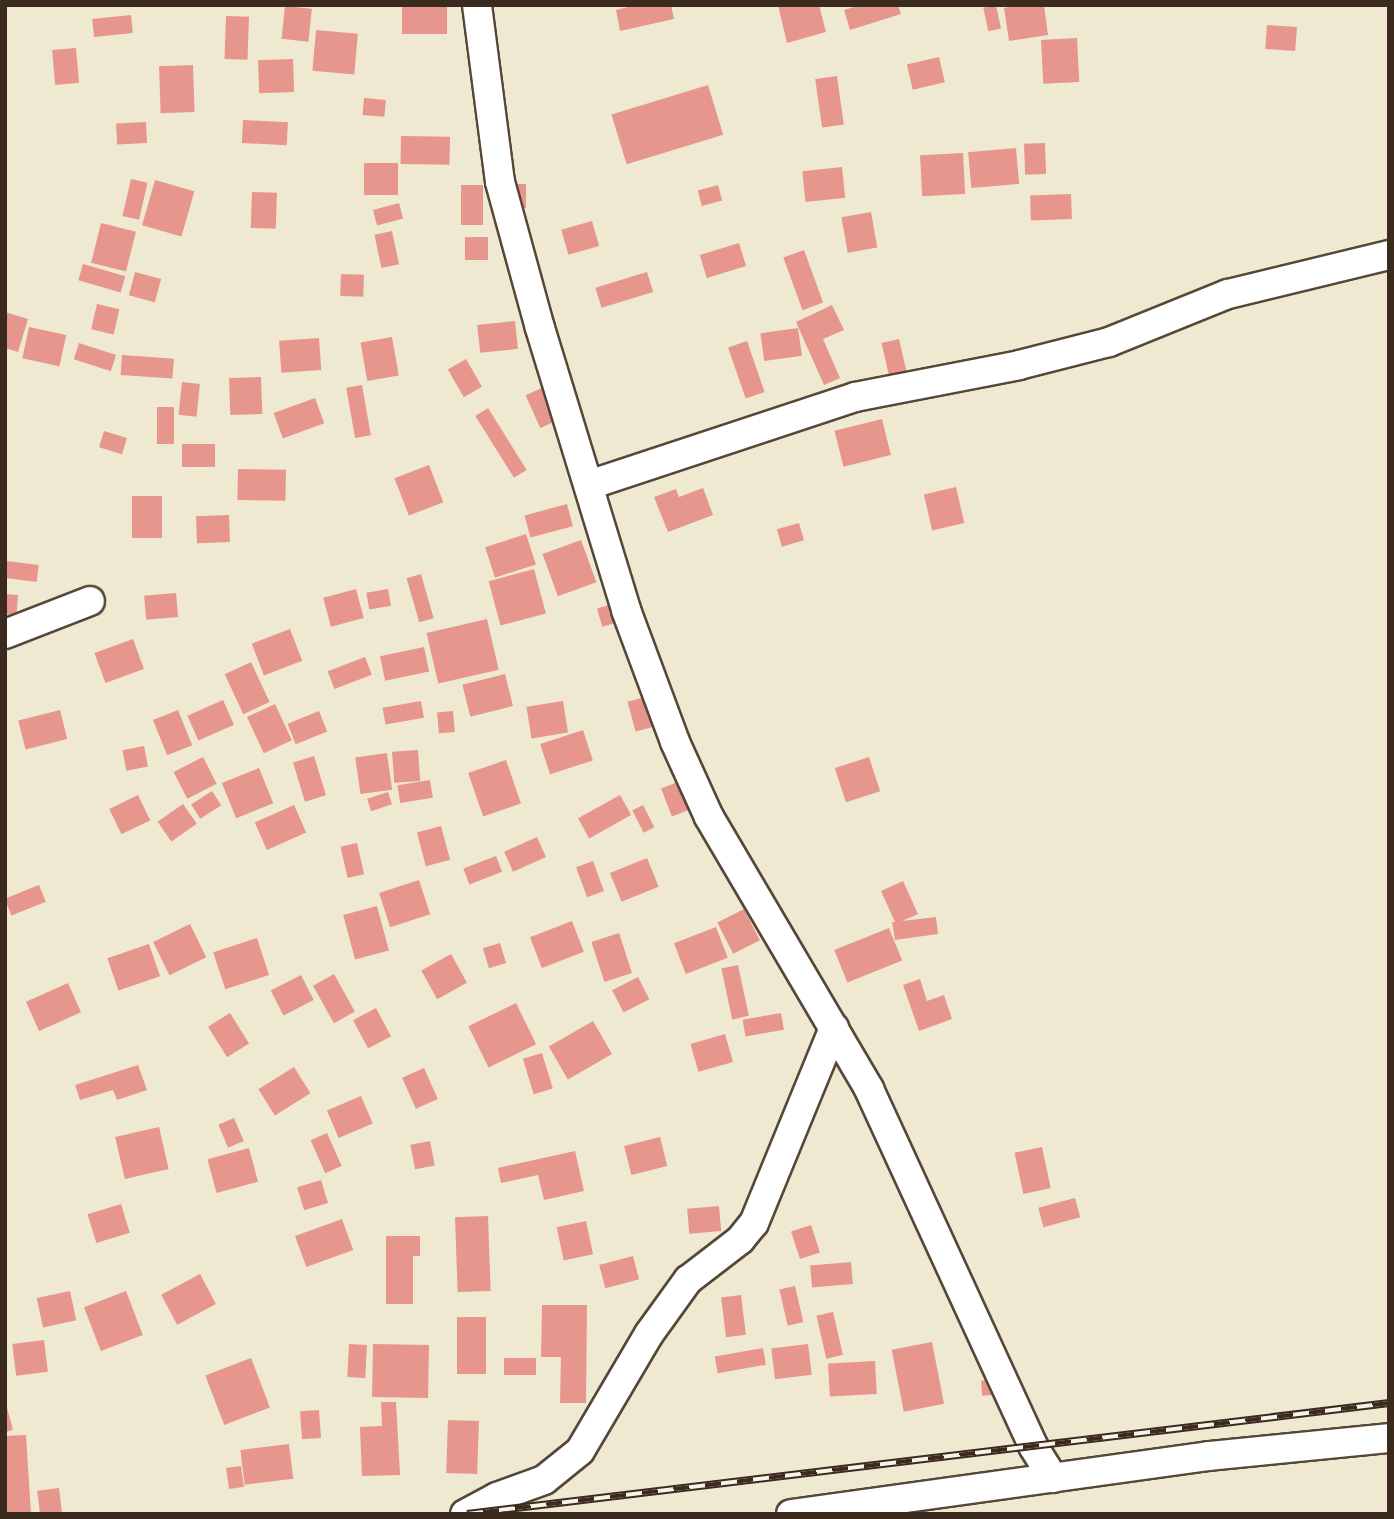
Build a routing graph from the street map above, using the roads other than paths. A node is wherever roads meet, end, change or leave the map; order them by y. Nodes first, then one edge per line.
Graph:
1 (477, 5) edge
2 (1389, 255) edge
3 (589, 485) junction
4 (90, 601) dead end
5 (5, 634) edge
6 (834, 1028) junction
7 (1389, 1438) edge
8 (1053, 1478) junction
9 (465, 1514) edge
10 (791, 1514) edge

1 - 3 street
2 - 3 street
3 - 6 street
4 - 5 street
6 - 8 street
6 - 9 street
7 - 8 street
8 - 10 street

